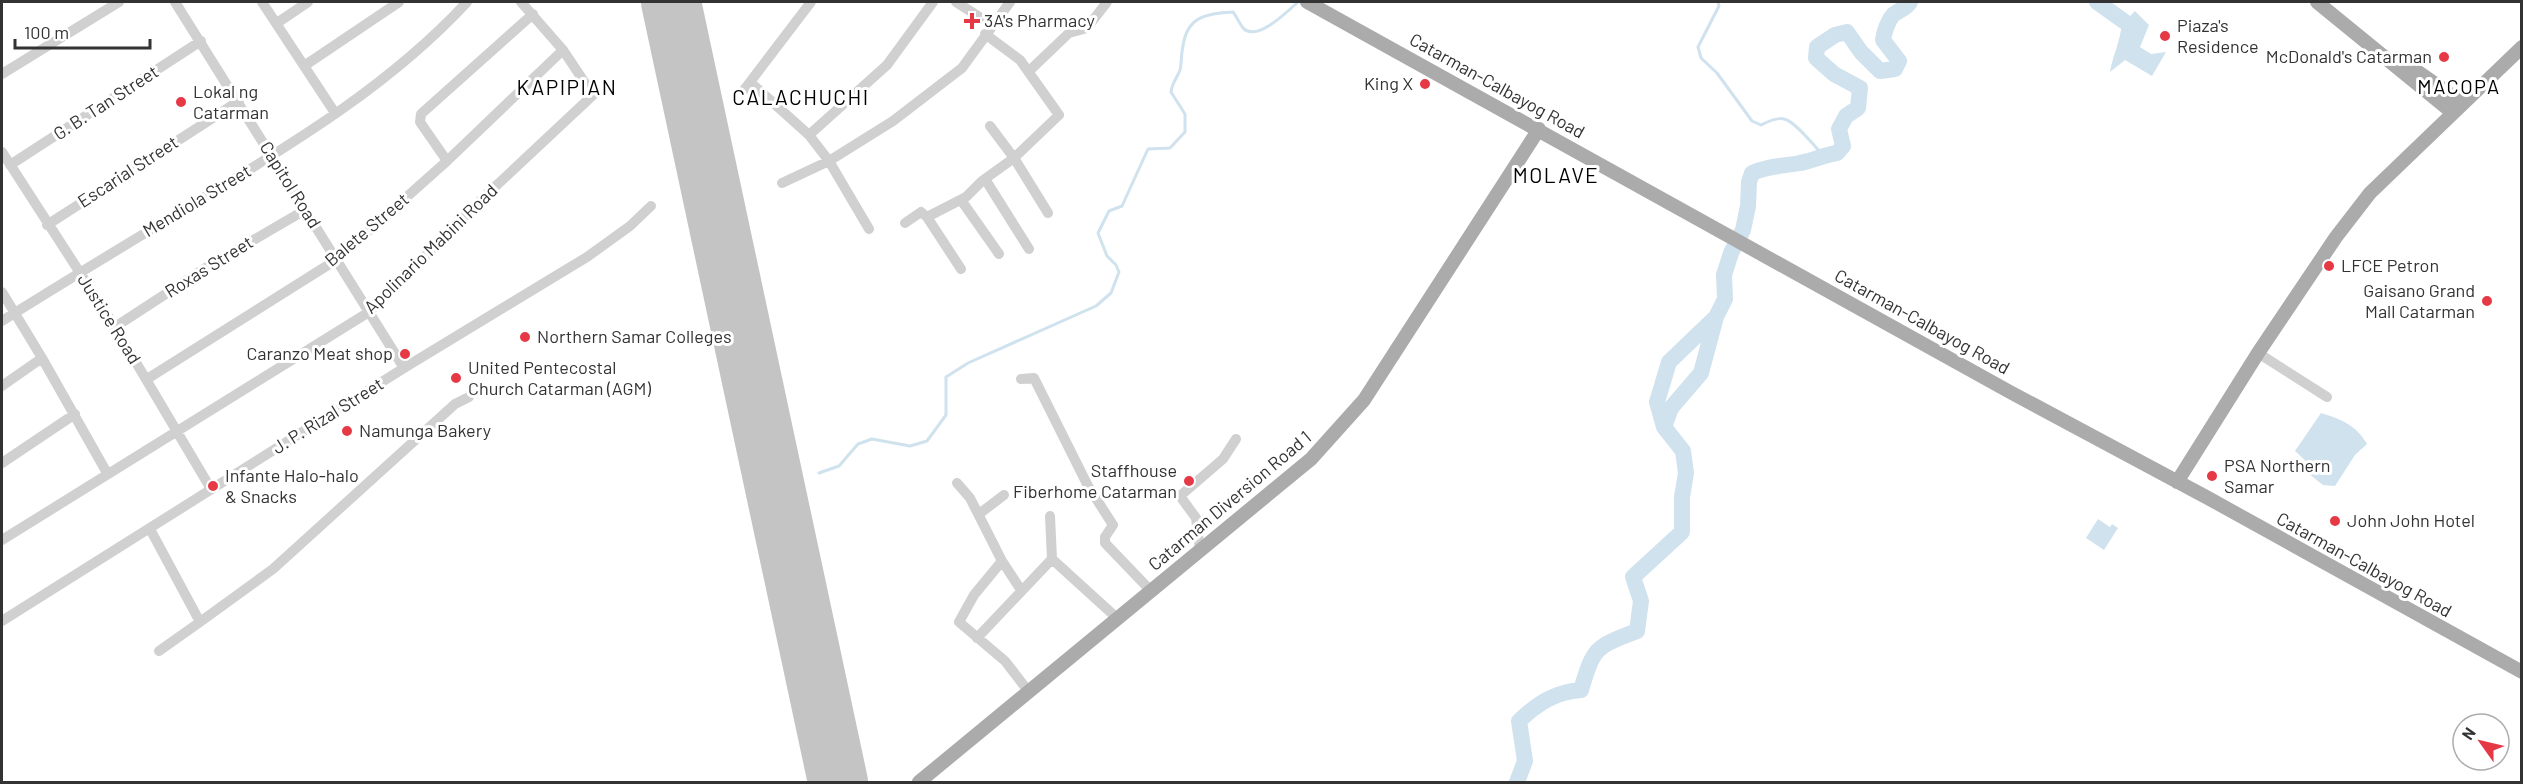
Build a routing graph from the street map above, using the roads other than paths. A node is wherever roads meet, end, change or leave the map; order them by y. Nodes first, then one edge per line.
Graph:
1 (119, 2) edge
2 (175, 2) edge
3 (262, 2) edge
4 (308, 2) edge
5 (399, 2) edge
6 (466, 2) edge
7 (521, 2) edge
8 (811, 2) edge
9 (933, 2) edge
10 (956, 2) edge
11 (1010, 2) edge
12 (1107, 2) edge
13 (1307, 2) edge
14 (2317, 2) edge
15 (2326, 2) edge
16 (533, 14) junction
17 (2339, 16) junction
18 (277, 24) junction
19 (992, 25) junction
20 (985, 34) junction
21 (201, 41) junction
22 (2522, 47) edge
23 (563, 50) junction
24 (304, 66) junction
25 (1029, 71) junction
26 (2, 74) edge
27 (238, 101) junction
28 (2458, 108) junction
29 (335, 113) junction
30 (990, 126) dead end
31 (1539, 129) junction
32 (808, 135) junction
33 (2, 152) edge
34 (272, 156) junction
35 (1014, 158) junction
36 (829, 160) junction
37 (447, 161) junction
38 (10, 165) junction
39 (985, 179) junction
40 (782, 183) dead end
41 (961, 200) junction
42 (651, 206) dead end
43 (305, 210) junction
44 (1047, 213) dead end
45 (927, 217) junction
46 (905, 223) dead end
47 (47, 225) junction
48 (869, 229) dead end
49 (1029, 249) dead end
50 (999, 254) dead end
51 (336, 260) junction
52 (961, 269) dead end
53 (80, 272) junction
54 (2, 292) edge
55 (369, 312) junction
56 (15, 313) junction
57 (2, 321) edge
58 (115, 327) junction
59 (2258, 353) junction
60 (42, 358) junction
61 (404, 368) junction
62 (147, 379) junction
63 (1021, 379) dead end
64 (2, 386) edge
65 (469, 397) dead end
66 (2327, 397) dead end
67 (75, 414) junction
68 (177, 433) junction
69 (1236, 439) dead end
70 (2, 463) edge
71 (107, 473) junction
72 (2177, 482) junction
73 (957, 483) dead end
74 (211, 489) junction
75 (1004, 495) dead end
76 (979, 514) junction
77 (1050, 516) dead end
78 (150, 529) junction
79 (2, 540) edge
80 (1200, 551) junction
81 (1052, 559) junction
82 (1002, 561) junction
83 (1021, 590) junction
84 (1151, 591) junction
85 (1118, 619) junction
86 (2, 621) edge
87 (200, 622) junction
88 (977, 638) junction
89 (159, 651) dead end
90 (2522, 672) edge
91 (1029, 692) junction
92 (920, 783) edge

1 - 26 street
2 - 21 street, Capitol Road
3 - 18 street
4 - 18 street
5 - 24 street
6 - 29 street, Mendiola Street
7 - 16 street, Apolinario Mabini Road
8 - 32 street
9 - 32 street
10 - 19 street
11 - 19 street
12 - 25 street
13 - 31 main road, Catarman-Calbayog Road
14 - 17 main road
15 - 17 main road
16 - 23 street, Apolinario Mabini Road
16 - 37 street
17 - 28 main road
18 - 24 street
19 - 20 street
20 - 25 street
20 - 36 street
21 - 27 street, Capitol Road
21 - 38 street, G. B. Tan Street
22 - 28 main road
23 - 37 street, Balete Street
23 - 55 street, Apolinario Mabini Road
24 - 29 street
25 - 35 street
27 - 34 street, Capitol Road
27 - 47 street, Escarial Street
28 - 59 main road
29 - 34 street, Mendiola Street
30 - 35 street
31 - 72 main road, Catarman-Calbayog Road
31 - 80 main road, Catarman Diversion Road 1
32 - 36 street
33 - 38 street, Justice Road
34 - 43 street, Capitol Road
34 - 53 street, Mendiola Street
35 - 39 street
35 - 44 street
36 - 40 street
36 - 48 street
37 - 51 street, Balete Street
38 - 47 street, Justice Road
39 - 41 street
39 - 49 street
41 - 45 street
41 - 50 street
42 - 61 street, J. P. Rizal Street
43 - 51 street, Capitol Road
43 - 58 street, Roxas Street
45 - 46 street
45 - 52 street
47 - 53 street, Justice Road
51 - 55 street, Capitol Road
51 - 62 street, Balete Street
53 - 56 street, Mendiola Street
53 - 58 street, Justice Road
54 - 56 street
55 - 61 street, Capitol Road
55 - 68 street, Apolinario Mabini Road
56 - 57 street, Mendiola Street
56 - 60 street
58 - 62 street, Justice Road
59 - 66 street
59 - 72 main road
60 - 64 street
60 - 67 street
61 - 74 street, J. P. Rizal Street
62 - 68 street, Justice Road
63 - 84 street
65 - 87 street
67 - 70 street
67 - 71 street
68 - 71 street, Apolinario Mabini Road
68 - 74 street, Justice Road
69 - 80 street
71 - 79 street, Apolinario Mabini Road
72 - 90 main road, Catarman-Calbayog Road
73 - 76 street
74 - 78 street, J. P. Rizal Street
75 - 76 street
76 - 82 street
77 - 81 street
78 - 86 street, J. P. Rizal Street
78 - 87 street
80 - 84 main road, Catarman Diversion Road 1
81 - 83 street
81 - 85 street
82 - 83 street
82 - 88 street
83 - 88 street
84 - 85 main road, Catarman Diversion Road 1
85 - 91 main road, Catarman Diversion Road 1
87 - 89 street
88 - 91 street
91 - 92 main road, Catarman Diversion Road 1

